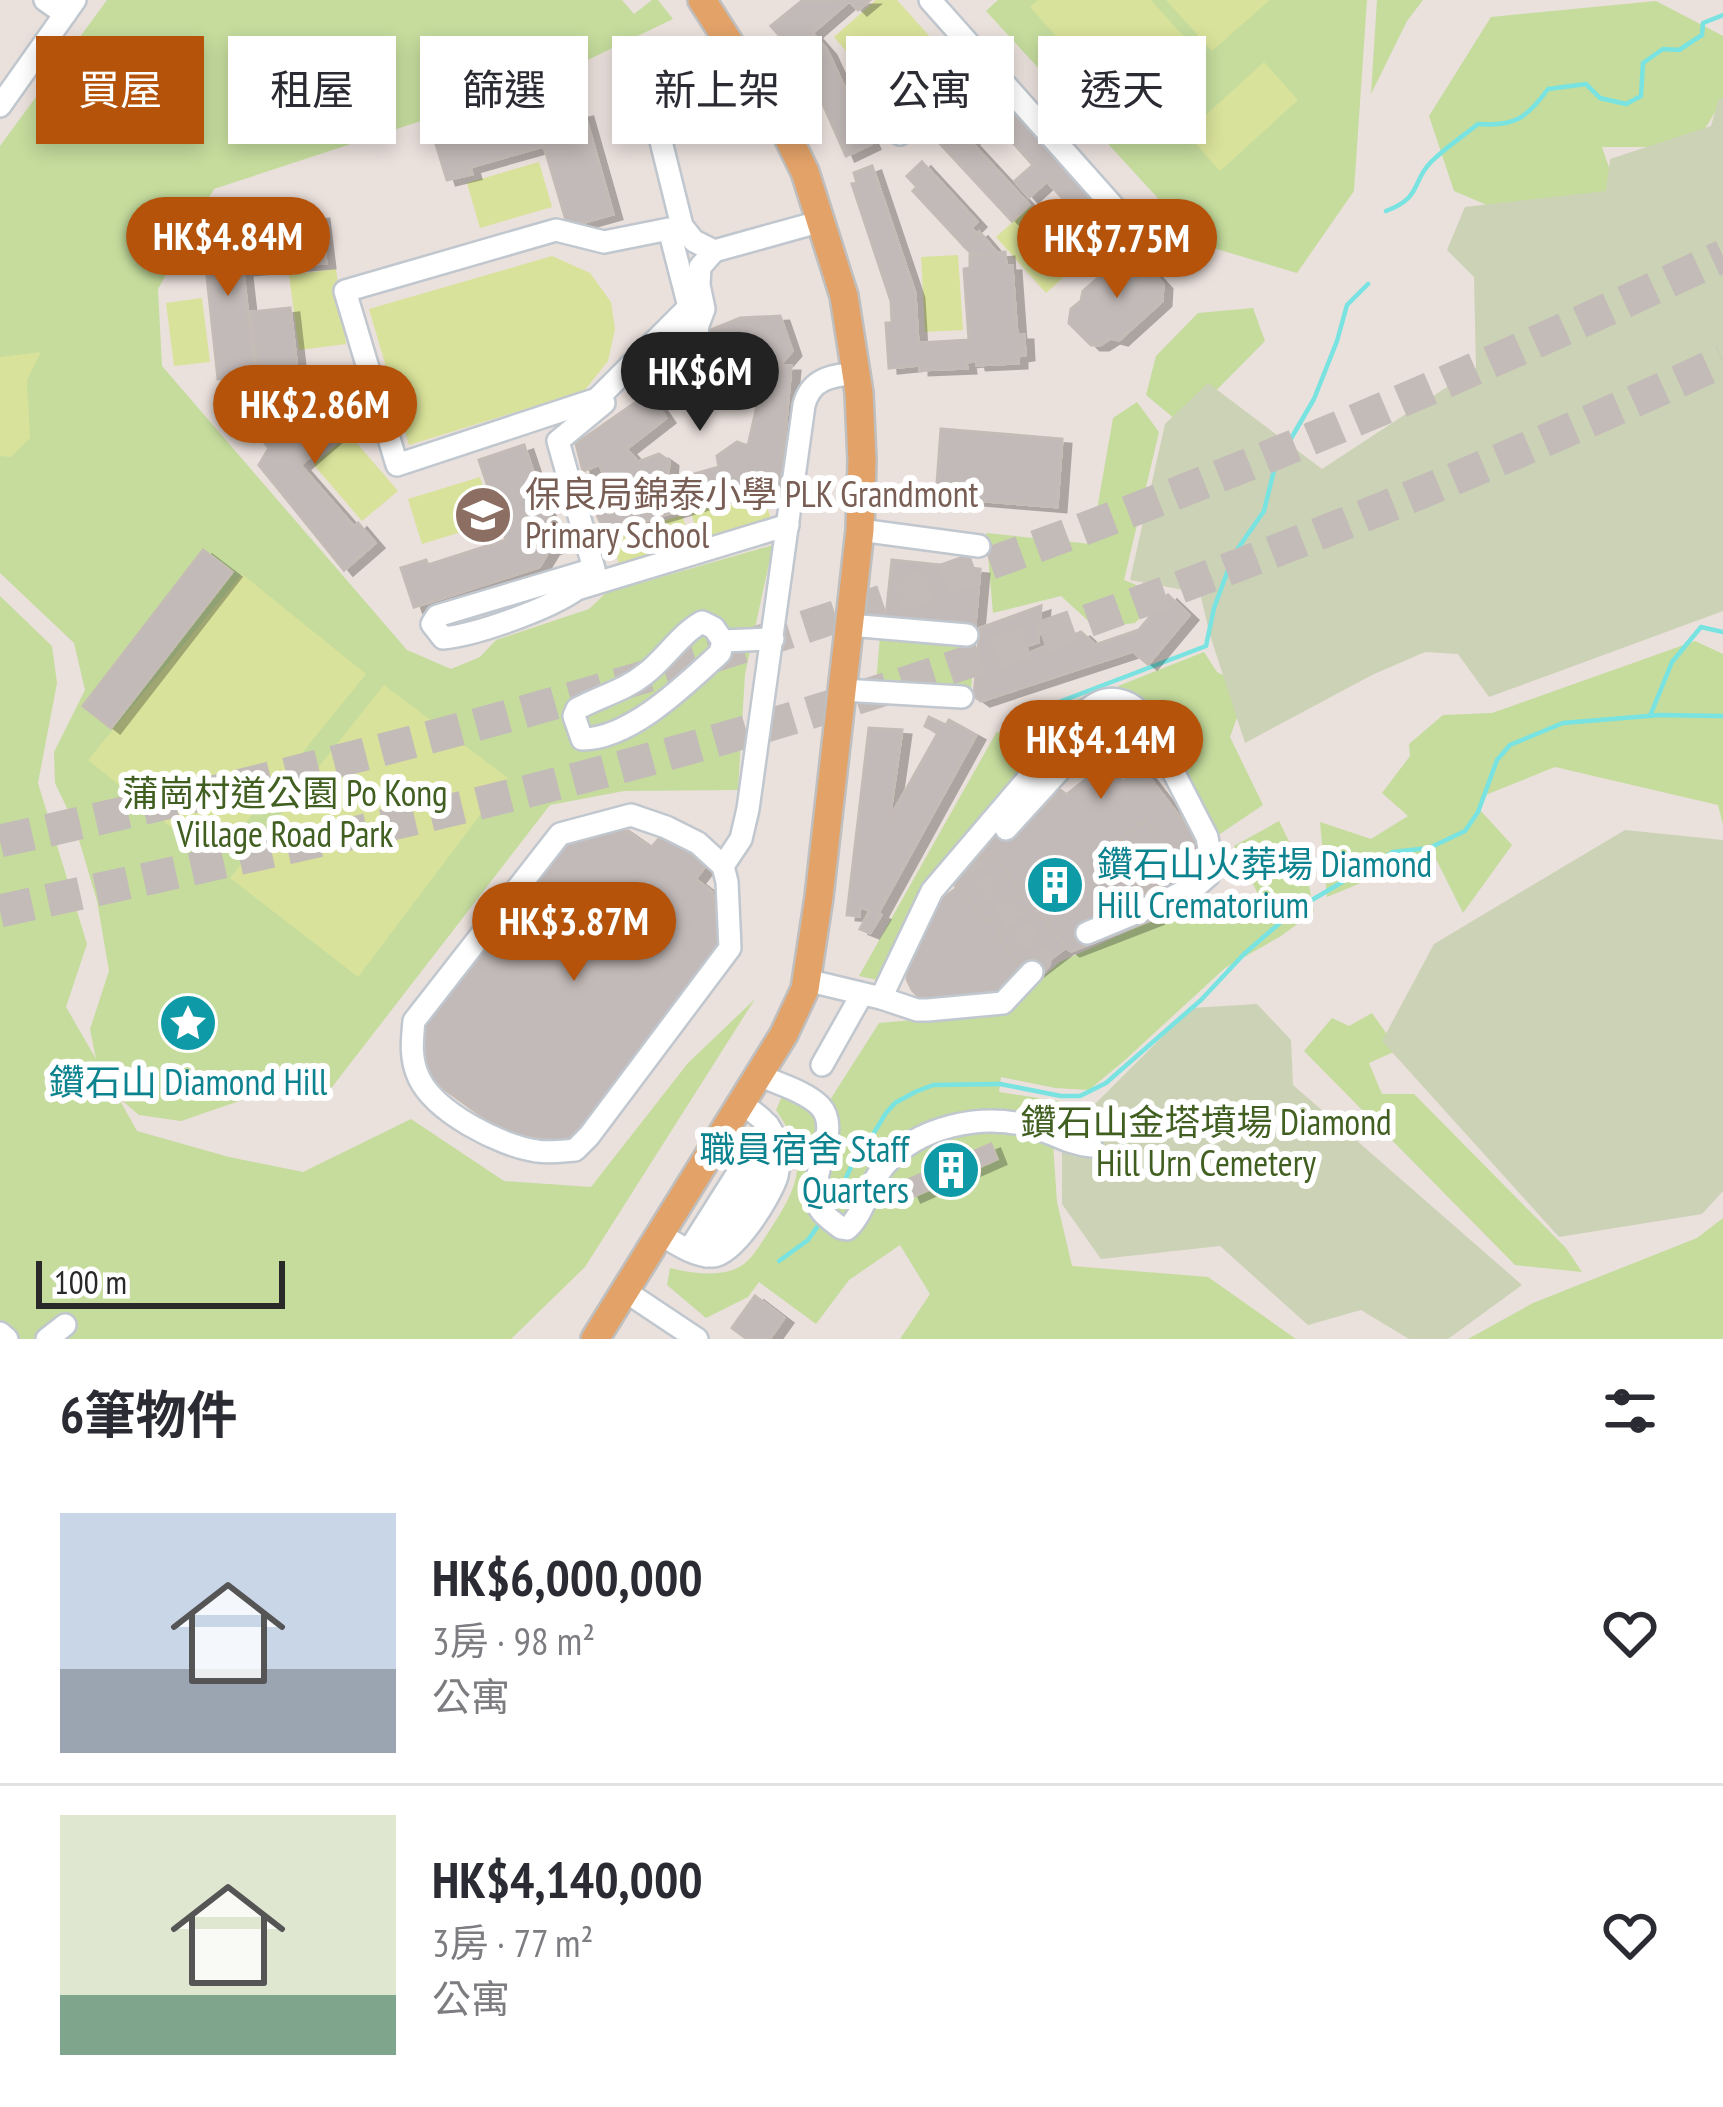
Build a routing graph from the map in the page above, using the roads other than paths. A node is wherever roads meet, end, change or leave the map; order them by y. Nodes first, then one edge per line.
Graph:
1 (45, 0) edge
2 (702, 0) edge
3 (930, 0) edge
4 (70, 7) edge
5 (961, 36) edge
6 (1014, 95) edge
7 (0, 106) edge
8 (662, 144) edge
9 (823, 221) junction
10 (1130, 224) dead end
11 (669, 229) joint
12 (714, 251) junction
13 (698, 325) junction
14 (857, 373) junction
15 (694, 376) dead end
16 (788, 526) junction
17 (860, 530) junction
18 (979, 546) dead end
19 (548, 583) junction
20 (570, 594) junction
21 (849, 625) junction
22 (967, 635) dead end
23 (773, 639) junction
24 (723, 641) junction
25 (842, 690) junction
26 (962, 697) dead end
27 (1147, 722) junction
28 (1081, 733) junction
29 (1006, 830) dead end
30 (723, 866) junction
31 (1087, 933) dead end
32 (1032, 972) dead end
33 (806, 980) junction
34 (872, 996) junction
35 (822, 1065) dead end
36 (760, 1075) junction
37 (742, 1104) junction
38 (773, 1135) junction
39 (1091, 1146) dead end
40 (660, 1234) junction
41 (698, 1253) junction
42 (625, 1291) junction
43 (0, 1333) edge
44 (7, 1339) edge
45 (596, 1339) edge
46 (697, 1339) edge

1 - 4 street
2 - 9 main road
3 - 5 street
4 - 7 street
6 - 10 street
8 - 12 street
9 - 12 street
9 - 14 main road
11 - 11 street
12 - 13 street
13 - 15 street
13 - 19 street
14 - 16 street
14 - 17 main road
16 - 20 street
16 - 23 street
17 - 18 street
17 - 21 main road
19 - 20 street
19 - 20 street
21 - 22 street
21 - 25 main road
23 - 24 street
23 - 30 street
24 - 24 street
25 - 26 street
25 - 33 main road
27 - 28 street
27 - 28 street
27 - 31 street
28 - 29 street
28 - 34 street
30 - 30 street
32 - 34 street
33 - 34 street
33 - 36 main road
34 - 35 street
36 - 37 main road
36 - 39 street
37 - 38 street
37 - 40 main road
38 - 41 street
38 - 41 street
40 - 41 street
40 - 42 main road
42 - 45 main road
42 - 46 street
43 - 44 street

